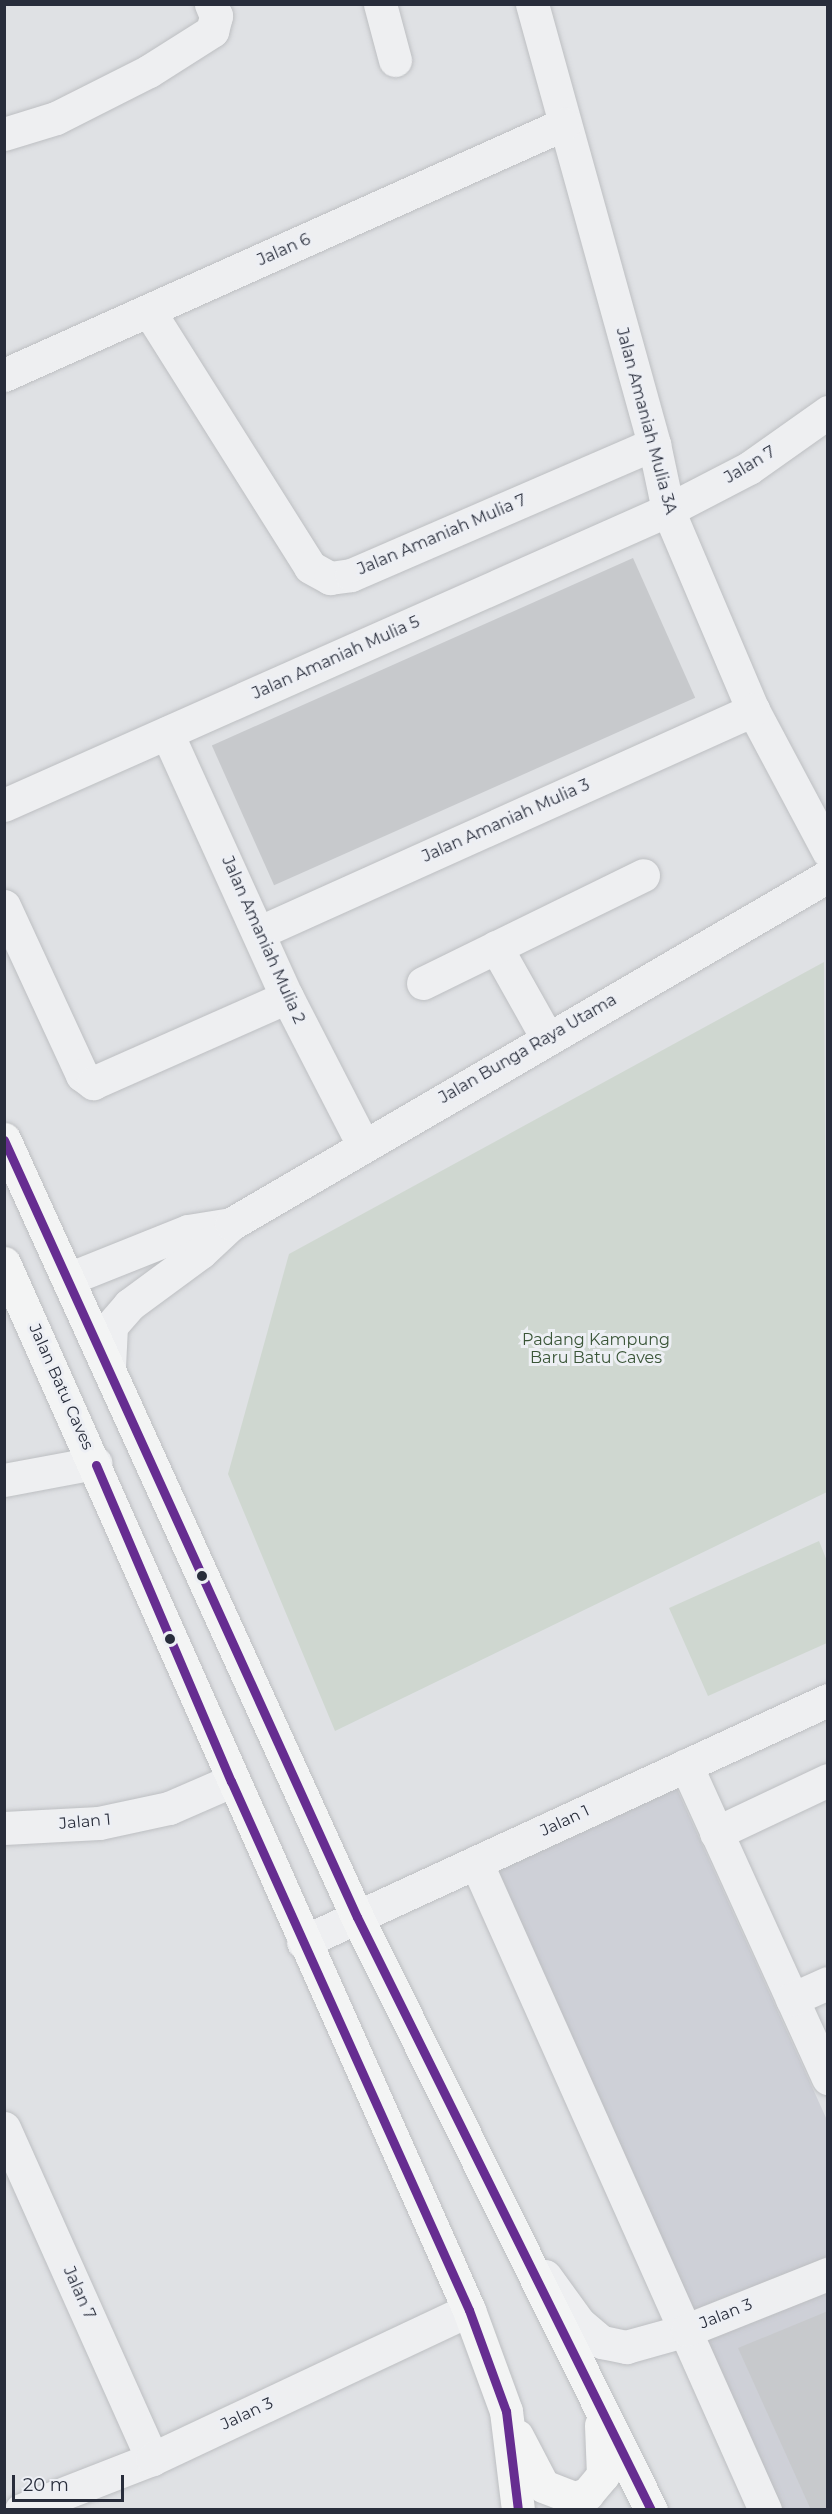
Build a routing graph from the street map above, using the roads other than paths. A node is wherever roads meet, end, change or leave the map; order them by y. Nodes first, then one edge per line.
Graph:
1 (211, 4) edge
2 (380, 4) edge
3 (532, 4) edge
4 (394, 60) dead end
5 (564, 124) junction
6 (4, 134) edge
7 (149, 311) junction
8 (6, 371) edge
9 (828, 412) edge
10 (654, 444) junction
11 (668, 510) junction
12 (753, 710) junction
13 (167, 733) junction
14 (4, 805) edge
15 (828, 851) edge
16 (643, 875) dead end
17 (828, 876) edge
18 (4, 906) edge
19 (260, 932) junction
20 (496, 947) junction
21 (423, 983) dead end
22 (287, 997) junction
23 (547, 1038) junction
24 (4, 1139) edge
25 (363, 1145) junction
26 (231, 1224) junction
27 (4, 1263) edge
28 (68, 1279) junction
29 (40, 1340) junction
30 (109, 1367) junction
31 (95, 1463) junction
32 (4, 1480) edge
33 (828, 1700) edge
34 (686, 1765) junction
35 (828, 1780) edge
36 (231, 1782) junction
37 (4, 1828) edge
38 (716, 1833) junction
39 (476, 1862) junction
40 (357, 1917) junction
41 (303, 1942) junction
42 (828, 1983) edge
43 (792, 1999) junction
44 (828, 2078) edge
45 (4, 2128) edge
46 (505, 2218) junction
47 (828, 2274) edge
48 (469, 2310) junction
49 (687, 2330) junction
50 (599, 2408) junction
51 (506, 2411) junction
52 (152, 2459) junction
53 (21, 2510) edge
54 (518, 2510) edge
55 (651, 2510) edge
56 (765, 2510) edge

1 - 6 street
2 - 4 street
3 - 5 street, Jalan Amaniah Mulia 3A
5 - 7 street, Jalan 6
5 - 10 street, Jalan Amaniah Mulia 3A
7 - 8 street, Jalan 6
7 - 10 street, Jalan Amaniah Mulia 7
9 - 11 street, Jalan 7
10 - 11 street, Jalan Amaniah Mulia 3A
11 - 12 street, Jalan Amaniah Mulia 3A
11 - 13 street, Jalan Amaniah Mulia 5
12 - 15 street, Jalan Amaniah Mulia 3A
12 - 19 street, Jalan Amaniah Mulia 3
13 - 14 street, Jalan Amaniah Mulia 5
13 - 19 street, Jalan Amaniah Mulia 2
16 - 20 street
17 - 23 street, Jalan Bunga Raya Utama
18 - 22 street
19 - 22 street, Jalan Amaniah Mulia 2
20 - 21 street
20 - 23 street
22 - 25 street, Jalan Amaniah Mulia 2
23 - 25 street, Jalan Bunga Raya Utama
24 - 28 main road
25 - 26 street, Jalan Bunga Raya Utama
26 - 28 street, Jalan Bunga Raya Utama
26 - 30 street, Jalan Bunga Raya Utama
27 - 29 main road, Jalan Batu Caves
28 - 29 main road
28 - 30 main road
29 - 31 main road, Jalan Batu Caves
30 - 40 main road
31 - 32 street
31 - 36 main road, Jalan Batu Caves
33 - 34 street, Jalan 1
34 - 38 street
34 - 39 street, Jalan 1
35 - 38 street
36 - 37 street, Jalan 1
36 - 41 main road, Jalan Batu Caves
38 - 43 street
39 - 40 street, Jalan 1
39 - 49 street
40 - 41 street, Jalan 1
40 - 46 main road
41 - 48 main road, Jalan Batu Caves
42 - 43 street
43 - 44 street
45 - 52 street, Jalan 7
46 - 49 street, Jalan 3
46 - 50 main road
47 - 49 street, Jalan 3
48 - 51 main road, Jalan Batu Caves
48 - 52 street, Jalan 3
49 - 56 street
50 - 51 main road
50 - 55 main road
51 - 54 main road, Jalan Batu Caves
52 - 53 street, Jalan 3

